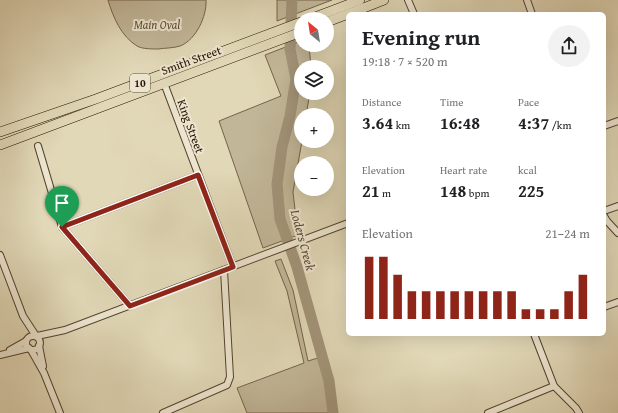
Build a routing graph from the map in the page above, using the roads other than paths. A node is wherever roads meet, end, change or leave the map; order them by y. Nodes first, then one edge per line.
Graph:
1 (360, 0) edge
2 (384, 0) edge
3 (408, 0) edge
4 (527, 0) edge
5 (328, 12) edge
6 (353, 12) edge
7 (413, 12) edge
8 (531, 12) edge
9 (346, 15) edge
10 (334, 19) edge
11 (294, 26) edge
12 (294, 33) edge
13 (278, 36) junction
14 (164, 84) junction
15 (618, 121) edge
16 (606, 125) edge
17 (0, 132) edge
18 (0, 145) edge
19 (38, 146) dead end
20 (198, 175) junction
21 (618, 206) edge
22 (606, 210) edge
23 (606, 219) edge
24 (346, 225) edge
25 (62, 227) junction
26 (618, 233) edge
27 (0, 255) edge
28 (233, 267) junction
29 (224, 270) junction
30 (618, 302) edge
31 (130, 306) junction
32 (606, 306) edge
33 (23, 316) junction
34 (65, 330) junction
35 (36, 336) junction
36 (535, 336) edge
37 (26, 340) junction
38 (40, 346) junction
39 (30, 349) junction
40 (0, 355) edge
41 (44, 373) junction
42 (554, 386) junction
43 (60, 413) edge
44 (166, 413) edge
45 (488, 413) edge
46 (579, 413) edge

1 - 5 highway
2 - 6 highway
3 - 7 street
4 - 8 street
9 - 10 highway
11 - 13 highway, Smith Street / 10
12 - 13 highway, Smith Street / 10
13 - 14 highway, Smith Street / 10
13 - 17 highway, Smith Street / 10
14 - 18 highway, Smith Street / 10
14 - 20 street, King Street
15 - 16 street
19 - 25 street
20 - 25 street
20 - 28 street, King Street
21 - 22 street
23 - 26 street
24 - 28 street
25 - 31 street
27 - 33 street
28 - 29 street
29 - 31 street
29 - 44 street
30 - 32 street
31 - 34 street
33 - 35 street
33 - 37 street
34 - 35 street
34 - 38 street
35 - 37 street
35 - 38 street
36 - 42 street
37 - 39 street
37 - 40 street
38 - 39 street
38 - 41 street
39 - 40 street
39 - 41 street
41 - 43 street
42 - 45 street
42 - 46 street

